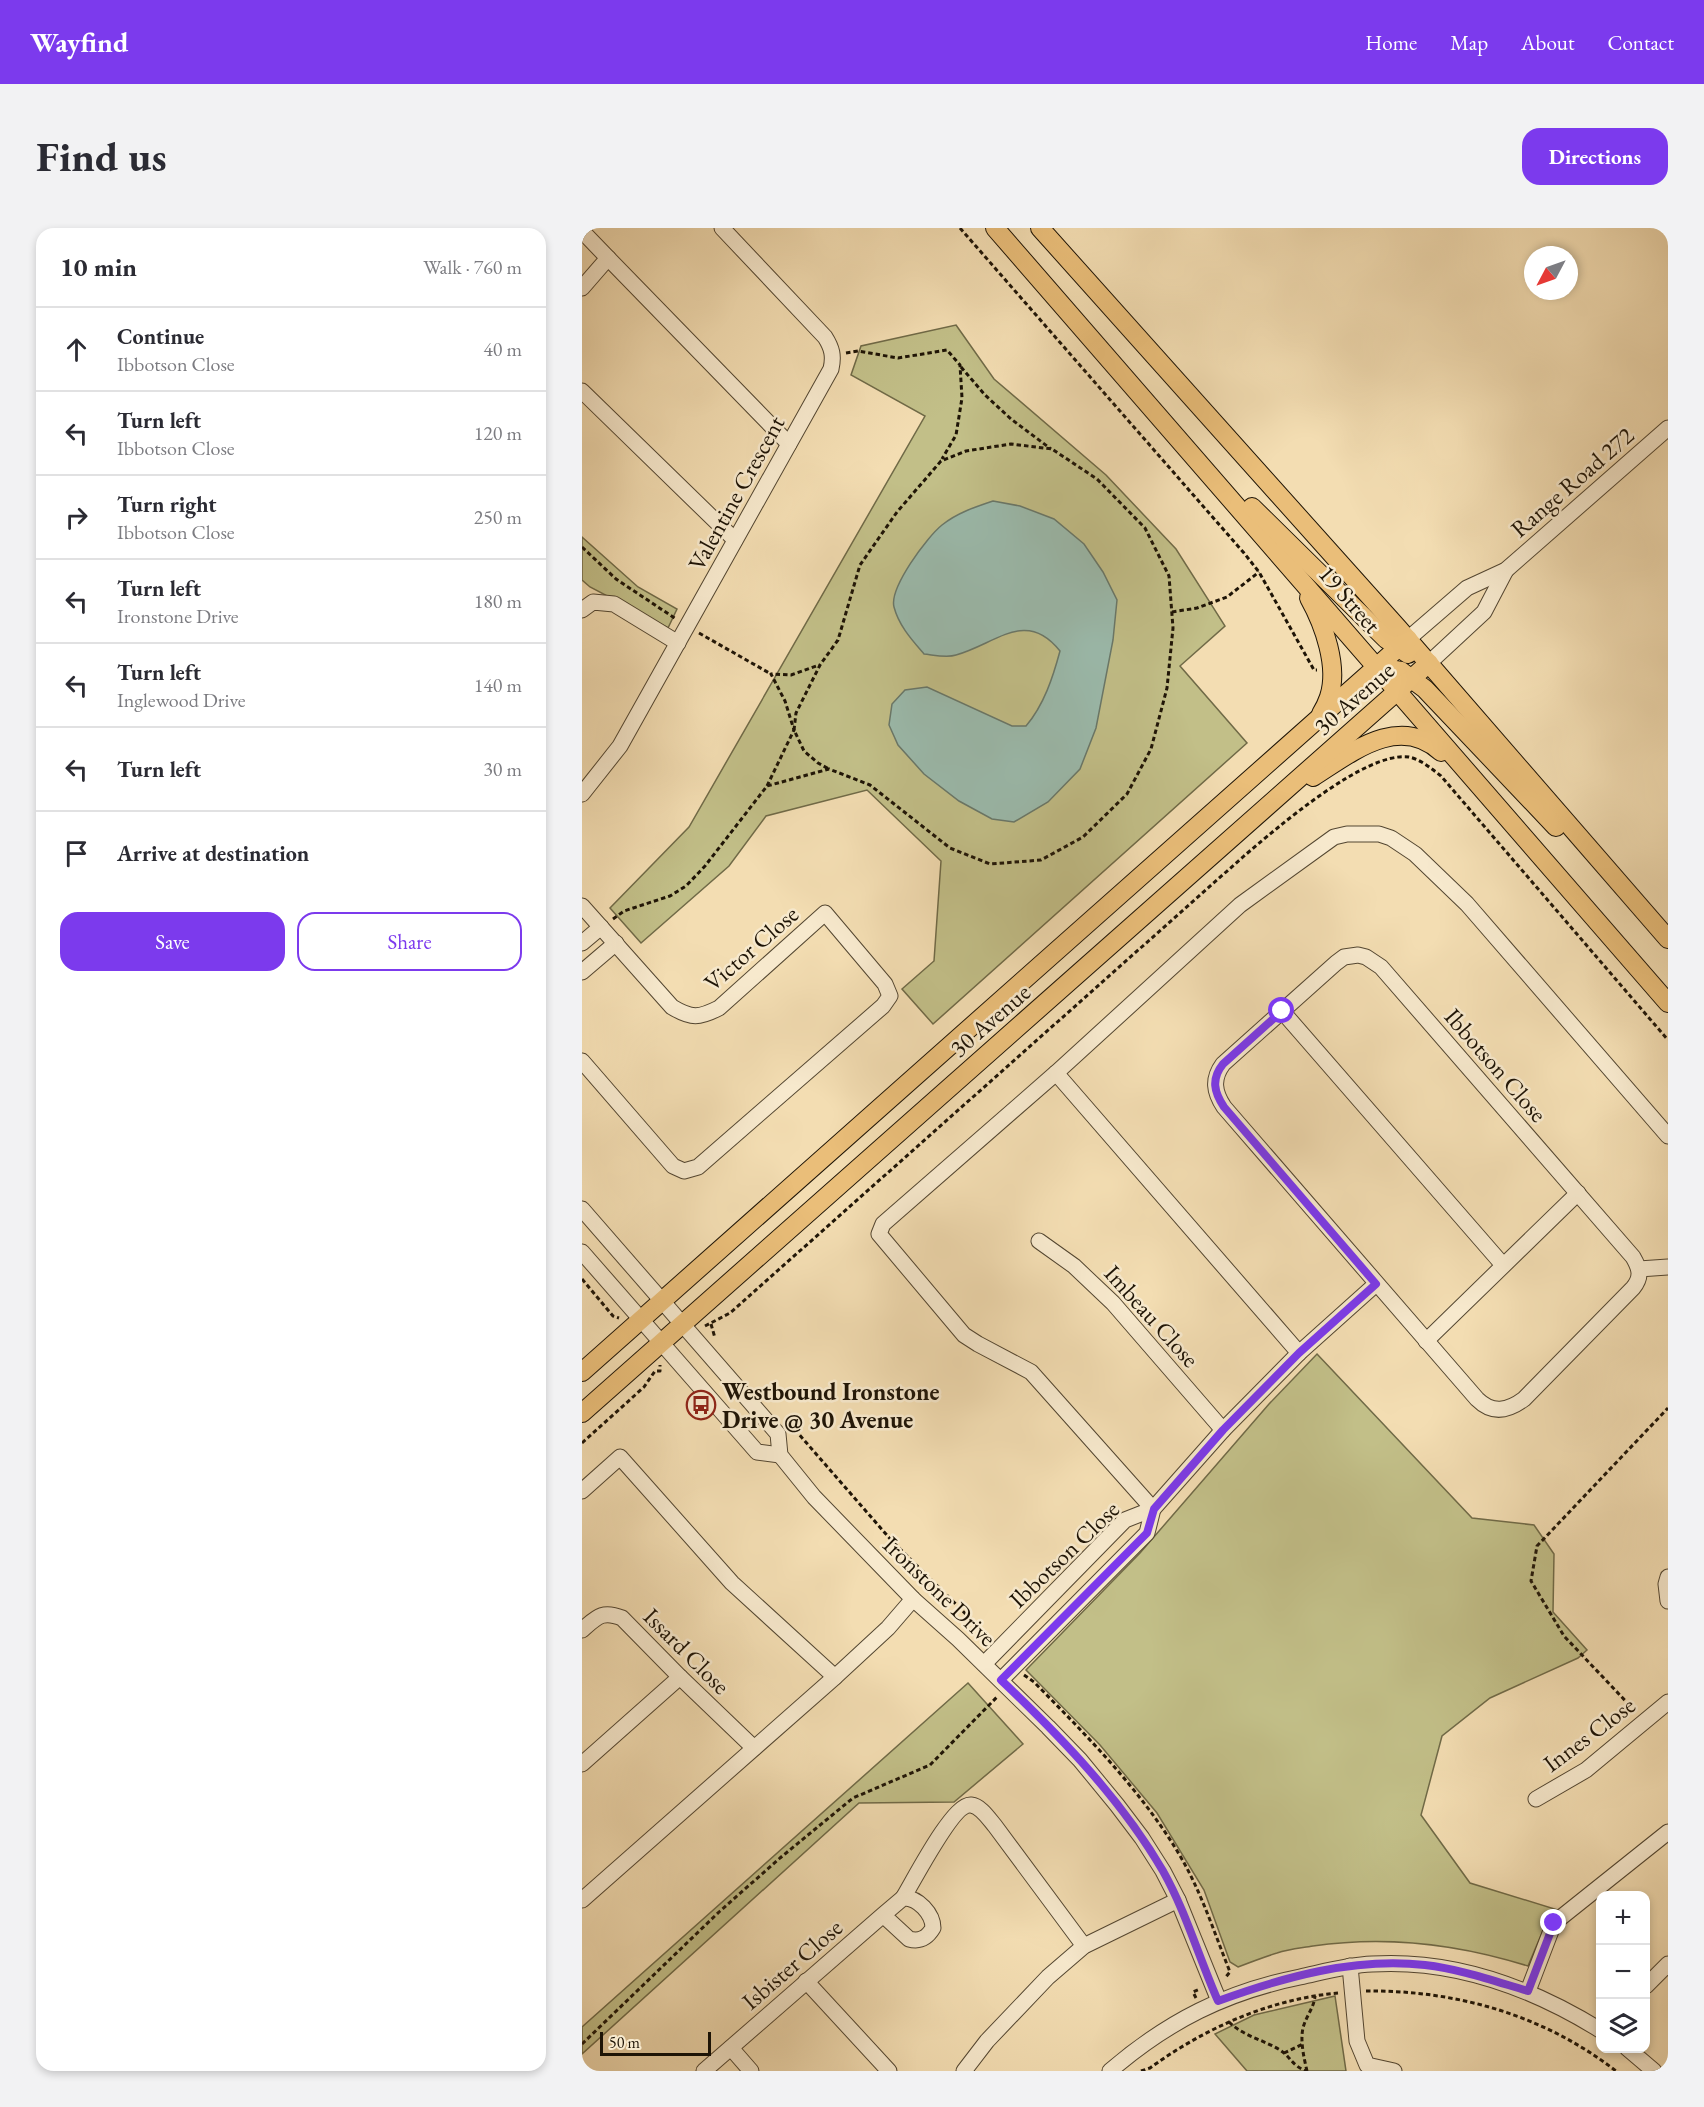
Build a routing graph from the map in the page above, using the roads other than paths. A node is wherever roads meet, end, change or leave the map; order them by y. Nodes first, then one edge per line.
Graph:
1 (722, 228) edge
2 (995, 228) edge
3 (1040, 228) edge
4 (582, 231) edge
5 (608, 258) junction
6 (582, 288) edge
7 (582, 391) edge
8 (1152, 408) junction
9 (1668, 428) edge
10 (789, 444) junction
11 (735, 540) junction
12 (1506, 570) junction
13 (1295, 573) junction
14 (582, 610) edge
15 (678, 643) junction
16 (1404, 644) junction
17 (1429, 663) junction
18 (1377, 667) junction
19 (1411, 679) junction
20 (1397, 692) junction
21 (1319, 718) junction
22 (582, 794) edge
23 (1497, 804) junction
24 (1268, 806) junction
25 (582, 906) edge
26 (606, 923) junction
27 (1668, 939) edge
28 (582, 943) edge
29 (616, 943) junction
30 (1668, 946) edge
31 (582, 972) edge
32 (1668, 1003) edge
33 (1282, 1011) junction
34 (582, 1061) edge
35 (1056, 1073) junction
36 (1668, 1136) edge
37 (1578, 1193) junction
38 (582, 1209) edge
39 (1039, 1241) dead end
40 (582, 1252) edge
41 (1503, 1265) junction
42 (1668, 1267) edge
43 (1640, 1269) junction
44 (1376, 1284) junction
45 (662, 1301) junction
46 (641, 1320) junction
47 (682, 1324) junction
48 (1426, 1341) junction
49 (661, 1343) junction
50 (1299, 1353) junction
51 (582, 1372) edge
52 (582, 1413) edge
53 (1223, 1430) junction
54 (780, 1455) junction
55 (582, 1491) edge
56 (1154, 1509) junction
57 (1668, 1576) edge
58 (913, 1599) junction
59 (1668, 1601) edge
60 (582, 1630) edge
61 (984, 1664) junction
62 (680, 1677) junction
63 (835, 1677) junction
64 (1001, 1680) junction
65 (1668, 1702) edge
66 (754, 1748) junction
67 (582, 1764) edge
68 (1536, 1799) dead end
69 (1668, 1832) edge
70 (903, 1898) junction
71 (582, 1900) edge
72 (1178, 1900) junction
73 (883, 1915) junction
74 (1084, 1946) junction
75 (1668, 1964) edge
76 (1350, 1966) junction
77 (806, 1981) junction
78 (1650, 1982) edge
79 (1528, 1991) junction
80 (1218, 2001) junction
81 (1596, 2027) edge
82 (731, 2048) junction
83 (1632, 2053) edge
84 (1117, 2069) edge
85 (705, 2071) edge
86 (752, 2071) edge
87 (889, 2071) edge
88 (964, 2071) edge
89 (1394, 2071) edge
90 (1654, 2071) edge

1 - 10 street, Valentine Crescent
2 - 8 main road, 19 Street
3 - 16 main road, 19 Street
4 - 5 street
5 - 6 street
5 - 10 street
7 - 11 street
8 - 13 main road, 19 Street
8 - 16 main road
9 - 12 street, Range Road 272
10 - 11 street, Valentine Crescent
11 - 15 street, Valentine Crescent
12 - 16 street, Range Road 272
12 - 17 street, Range Road 272
13 - 18 main road, 19 Street
13 - 21 main road
14 - 15 street
15 - 22 street, Valentine Crescent
16 - 17 main road, 19 Street
16 - 18 main road, 30 Avenue
17 - 19 main road, 30 Avenue
17 - 27 main road, 19 Street
18 - 19 main road
18 - 20 main road, 19 Street
18 - 21 main road, 30 Avenue
19 - 20 main road, 30 Avenue
19 - 30 main road
20 - 23 main road, 19 Street
20 - 24 main road, 30 Avenue
21 - 45 main road, 30 Avenue
23 - 24 main road
23 - 32 main road, 19 Street
24 - 47 main road, 30 Avenue
25 - 26 street, Victor Close
26 - 28 street
26 - 29 street, Victor Close
29 - 31 street
29 - 34 street, Victor Close
33 - 37 street, Ibbotson Close
33 - 41 street
33 - 44 street, Ibbotson Close
35 - 36 street
35 - 50 street
35 - 56 street
37 - 41 street
37 - 43 street, Ibbotson Close
38 - 45 street, Ironstone Drive
39 - 53 street, Imbeau Close
40 - 46 street
41 - 48 street
42 - 43 street
43 - 48 street, Ibbotson Close
44 - 48 street, Ibbotson Close
44 - 50 street, Ibbotson Close
45 - 46 main road, 30 Avenue
45 - 47 street, Ironstone Drive
46 - 49 street
46 - 51 main road, 30 Avenue
47 - 49 main road, 30 Avenue
47 - 54 street, Ironstone Drive
49 - 52 main road, 30 Avenue
49 - 54 street
50 - 53 street, Ibbotson Close
53 - 56 street, Ibbotson Close
54 - 58 street, Ironstone Drive
55 - 63 street
56 - 61 street, Ibbotson Close
56 - 64 street, Ibbotson Close
57 - 59 street
58 - 61 street, Ironstone Drive
58 - 63 street
60 - 62 street, Issard Close
61 - 64 street, Ironstone Drive
62 - 66 street, Issard Close
62 - 67 street
63 - 66 street
64 - 72 street, Ironstone Drive
65 - 68 street, Innes Close
66 - 71 street
69 - 79 street
70 - 73 street, Isbister Close
70 - 73 street
70 - 74 street, Isbister Close
72 - 74 street
72 - 80 street, Ironstone Drive
73 - 77 street, Isbister Close
74 - 88 street
75 - 78 street
76 - 79 street
76 - 80 street
76 - 89 street
77 - 82 street, Isbister Close
77 - 87 street
79 - 81 street
80 - 84 street
82 - 85 street, Isbister Close
82 - 86 street
83 - 90 street

